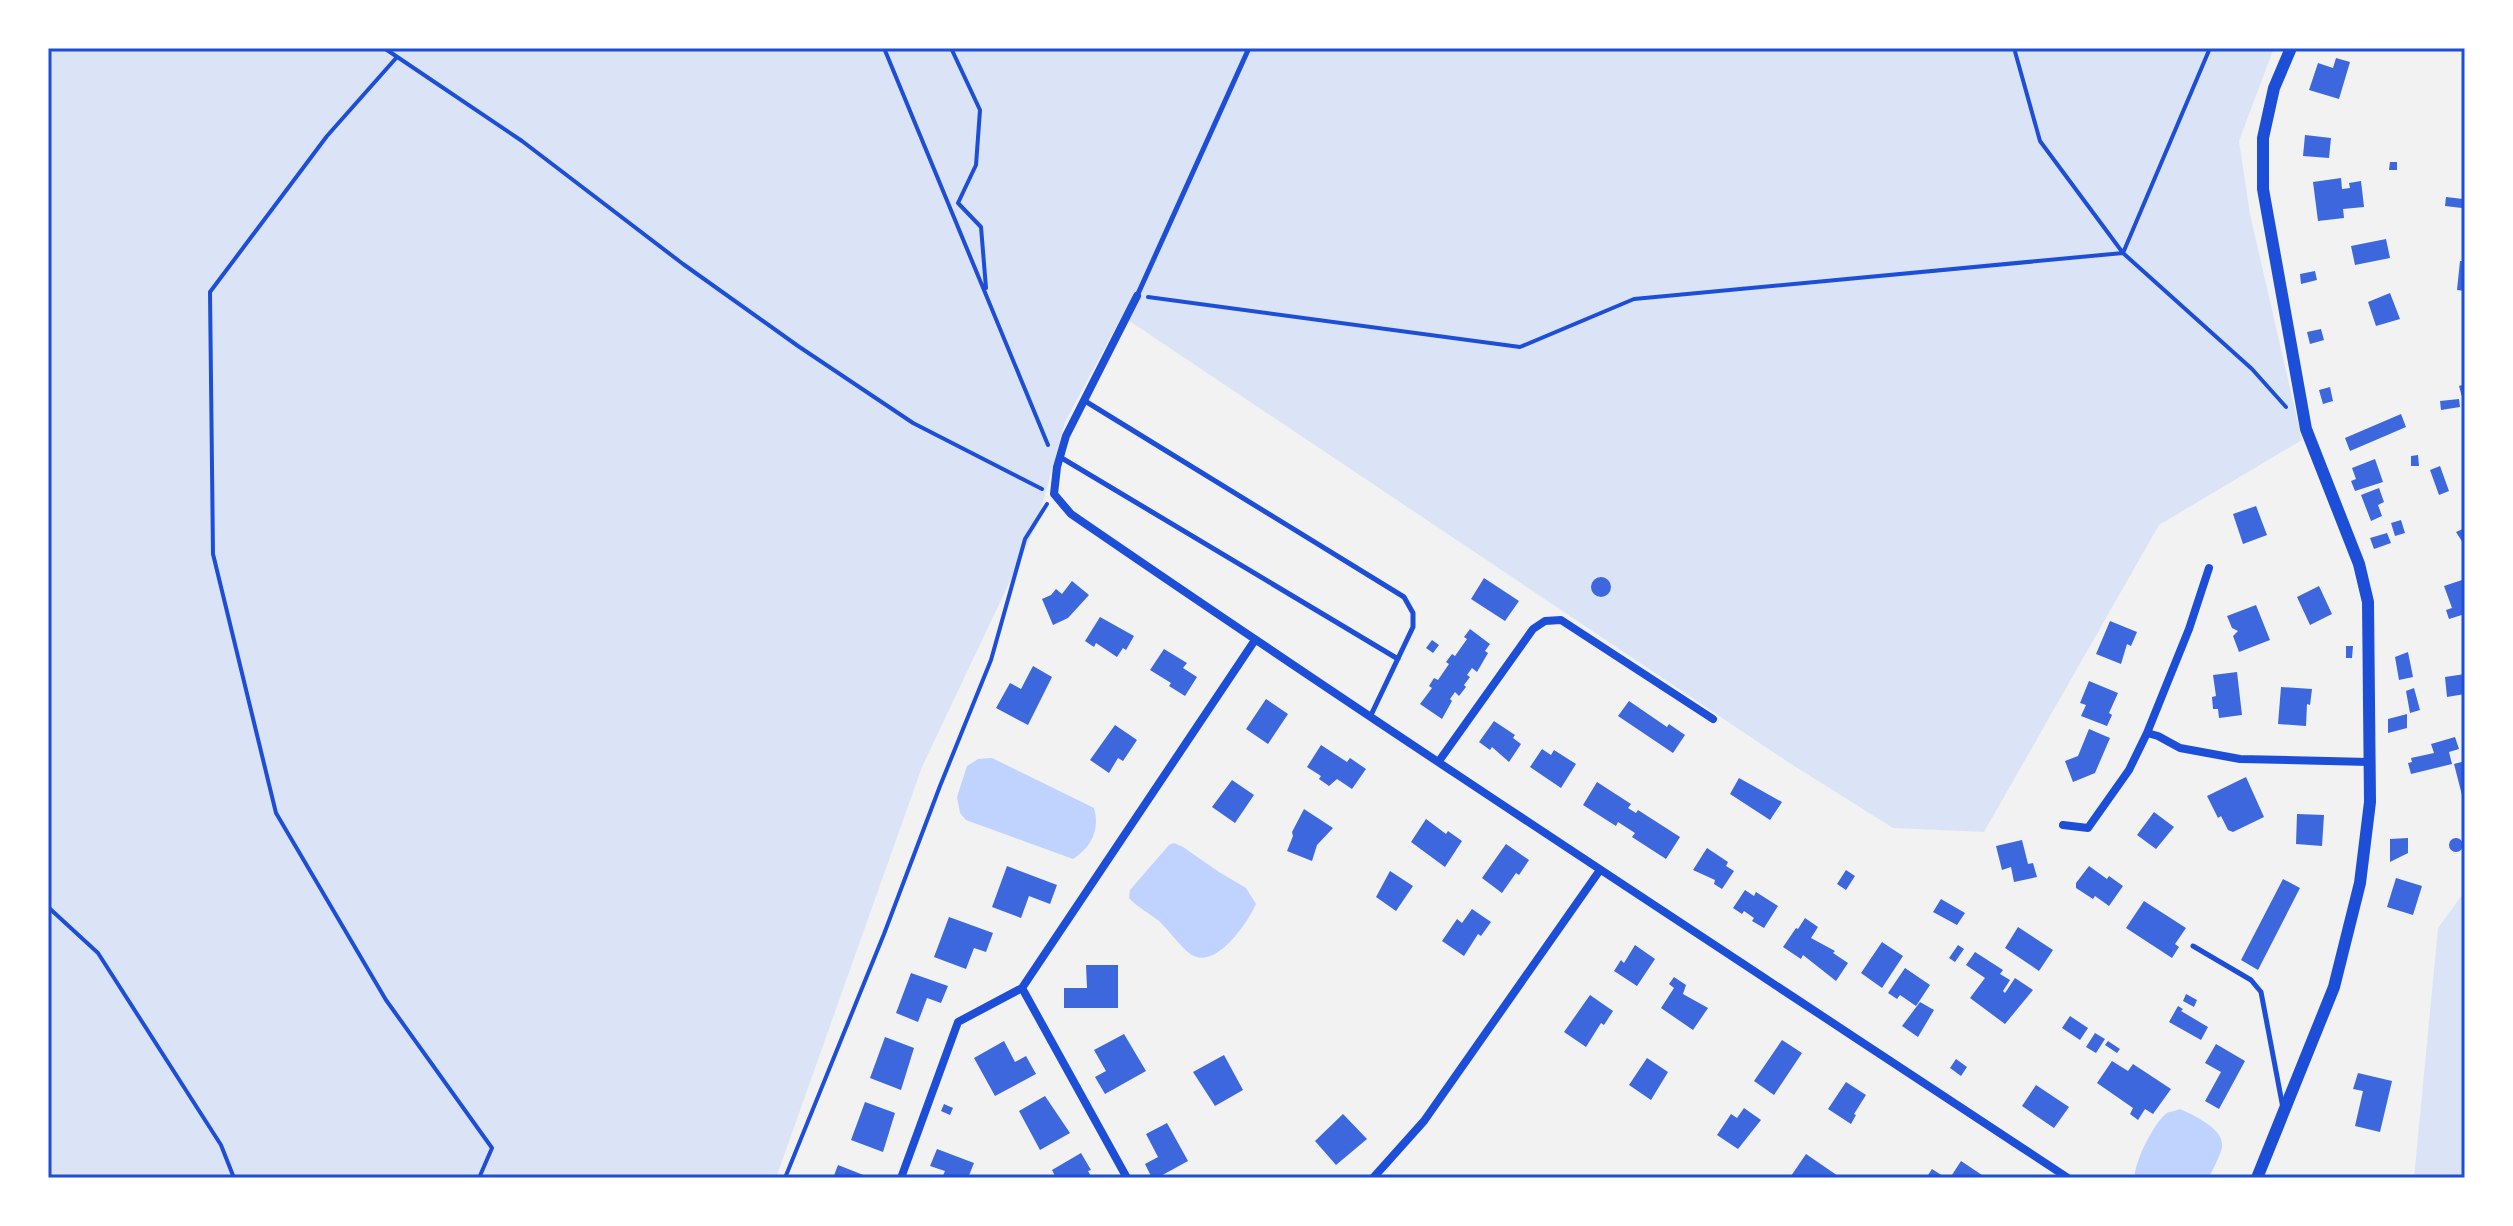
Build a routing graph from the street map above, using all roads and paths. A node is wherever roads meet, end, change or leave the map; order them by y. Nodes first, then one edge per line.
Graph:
1 (384, 48) edge
2 (884, 48) edge
3 (951, 48) edge
4 (1249, 48) edge
5 (2014, 48) edge
6 (2210, 48) edge
7 (2291, 48) edge
8 (397, 57) junction
9 (2123, 253) junction
10 (986, 295) junction
11 (1137, 296) junction
12 (1085, 401) junction
13 (2306, 429) junction
14 (1060, 457) junction
15 (1057, 467) junction
16 (1054, 494) junction
17 (2209, 568) dead end
18 (1255, 640) junction
19 (1398, 659) junction
20 (1371, 715) junction
21 (1713, 719) dead end
22 (2147, 733) junction
23 (1439, 761) junction
24 (2369, 762) junction
25 (2063, 825) dead end
26 (1600, 870) junction
27 (48, 907) edge
28 (2193, 946) dead end
29 (1022, 988) junction
30 (2283, 1113) junction
31 (234, 1178) edge
32 (479, 1178) edge
33 (785, 1178) edge
34 (901, 1178) edge
35 (1127, 1178) edge
36 (1373, 1178) edge
37 (2068, 1178) edge
38 (2257, 1178) edge

1 - 8 path
2 - 10 path
3 - 10 path
4 - 11 lane
5 - 9 path
6 - 9 path
7 - 13 street
8 - 16 path
8 - 32 path
9 - 11 path
9 - 13 path
10 - 15 path
11 - 12 street
12 - 14 street
12 - 19 lane
13 - 24 street
14 - 15 street
14 - 19 lane
15 - 16 street
16 - 18 street
16 - 33 path
17 - 22 street
18 - 20 street
18 - 29 street
19 - 20 lane
20 - 23 street
21 - 23 street
22 - 24 street
22 - 25 street
23 - 26 street
24 - 30 street
26 - 36 street
26 - 37 street
27 - 31 path
28 - 30 lane
29 - 34 street
29 - 35 street
30 - 38 street

